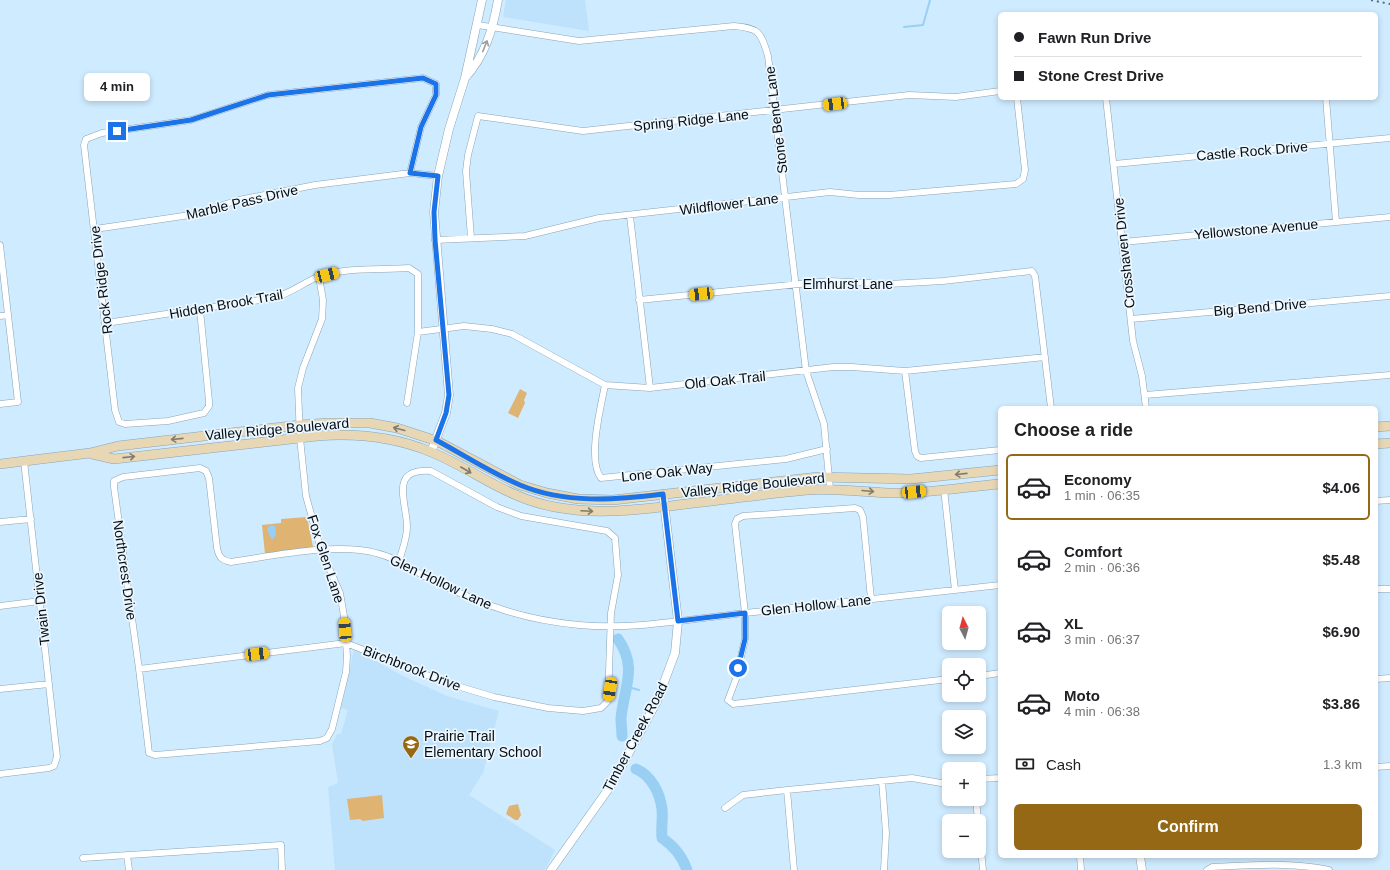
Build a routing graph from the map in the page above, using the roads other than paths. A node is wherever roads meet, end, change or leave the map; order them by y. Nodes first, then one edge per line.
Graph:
1 (482, 0) edge
2 (498, 0) edge
3 (478, 25) junction
4 (493, 27) junction
5 (465, 78) junction
6 (998, 91) edge
7 (1017, 100) edge
8 (1106, 100) edge
9 (1326, 100) edge
10 (776, 110) junction
11 (1390, 138) edge
12 (1330, 144) junction
13 (1114, 164) junction
14 (410, 173) junction
15 (438, 176) junction
16 (785, 197) junction
17 (630, 216) junction
18 (1390, 217) edge
19 (1336, 222) junction
20 (95, 229) junction
21 (471, 238) junction
22 (435, 240) junction
23 (1123, 242) junction
24 (0, 245) edge
25 (319, 277) junction
26 (794, 284) junction
27 (1390, 296) edge
28 (639, 300) junction
29 (200, 310) junction
30 (8, 315) junction
31 (0, 316) edge
32 (1131, 319) junction
33 (106, 323) junction
34 (444, 329) junction
35 (418, 332) junction
36 (1045, 357) junction
37 (806, 371) junction
38 (905, 371) junction
39 (1390, 375) edge
40 (605, 385) junction
41 (650, 388) junction
42 (1145, 396) junction
43 (407, 403) dead end
44 (0, 404) edge
45 (1051, 406) edge
46 (1146, 406) edge
47 (300, 425) junction
48 (1390, 426) edge
49 (1378, 427) edge
50 (300, 438) junction
51 (436, 440) junction
52 (1390, 443) edge
53 (1378, 444) edge
54 (827, 449) junction
55 (998, 450) edge
56 (431, 452) junction
57 (90, 453) junction
58 (24, 461) junction
59 (0, 464) edge
60 (998, 470) edge
61 (829, 477) junction
62 (998, 484) edge
63 (830, 489) junction
64 (944, 489) junction
65 (663, 494) junction
66 (1390, 500) edge
67 (1378, 501) edge
68 (212, 507) joint
69 (665, 507) junction
70 (31, 519) junction
71 (0, 522) edge
72 (321, 550) junction
73 (399, 561) junction
74 (998, 584) edge
75 (1378, 589) edge
76 (1390, 589) edge
77 (955, 590) junction
78 (871, 599) junction
79 (40, 601) junction
80 (0, 606) edge
81 (745, 613) junction
82 (678, 621) junction
83 (611, 626) junction
84 (346, 643) junction
85 (139, 669) junction
86 (998, 673) edge
87 (986, 675) edge
88 (1390, 678) edge
89 (1378, 679) edge
90 (942, 680) edge
91 (49, 684) junction
92 (0, 690) edge
93 (148, 753) joint
94 (1390, 766) edge
95 (1378, 767) edge
96 (0, 774) edge
97 (998, 778) edge
98 (986, 779) edge
99 (882, 781) junction
100 (942, 783) edge
101 (787, 790) junction
102 (725, 808) dead end
103 (127, 855) junction
104 (84, 858) dead end
105 (982, 858) edge
106 (1080, 858) edge
107 (1140, 858) edge
108 (129, 870) edge
109 (282, 870) edge
110 (551, 870) edge
111 (794, 870) edge
112 (884, 870) edge
113 (983, 870) edge
114 (1081, 870) edge
115 (1142, 870) edge
116 (1207, 870) edge
117 (1329, 870) edge

1 - 3 street
2 - 4 street
3 - 4 street, Stone Bend Lane
3 - 5 street
5 -> 4 street
4 - 10 street, Stone Bend Lane
5 - 15 street
6 - 10 street, Spring Ridge Lane
7 - 16 street, Wildflower Lane
8 - 13 street, Crosshaven Drive
9 - 12 street
10 - 16 street, Stone Bend Lane
10 - 21 street, Spring Ridge Lane
11 - 12 street, Castle Rock Drive
12 - 13 street, Castle Rock Drive
12 - 19 street
13 - 23 street, Crosshaven Drive
14 - 15 street, Marble Pass Drive
14 - 20 street, Marble Pass Drive
14 - 20 street, Rock Ridge Drive
15 - 22 street
16 - 17 street, Wildflower Lane
16 - 26 street, Stone Bend Lane
17 - 21 street, Wildflower Lane
17 - 28 street
18 - 19 street, Yellowstone Avenue
19 - 23 street, Yellowstone Avenue
20 - 33 street, Rock Ridge Drive
21 - 22 street, Wildflower Lane
22 - 34 street
23 - 32 street, Crosshaven Drive
24 - 30 street
25 - 29 street, Hidden Brook Trail
25 - 35 street, Hidden Brook Trail
25 - 47 street, Fox Glen Lane
26 - 28 street, Elmhurst Lane
26 - 36 street, Elmhurst Lane
26 - 37 street, Stone Bend Lane
27 - 32 street, Big Bend Drive
28 - 41 street
29 - 33 street, Hidden Brook Trail
29 - 33 street, Rock Ridge Drive
30 - 31 street
30 - 44 street
32 - 42 street, Crosshaven Drive
34 - 35 street, Old Oak Trail
34 - 40 street, Old Oak Trail
34 - 51 street
35 - 43 street
36 - 38 street, Old Oak Trail
36 - 45 street
37 - 38 street, Old Oak Trail
37 - 41 street, Old Oak Trail
37 - 54 street, Stone Bend Lane
38 - 55 street
39 - 42 street
40 - 41 street, Old Oak Trail
40 - 54 street, Lone Oak Way
42 - 46 street, Crosshaven Drive
47 - 50 street, Fox Glen Lane
51 -> 47 main road, Valley Ridge Boulevard
47 -> 57 main road, Valley Ridge Boulevard
48 - 49 main road
50 - 56 main road, Valley Ridge Boulevard
57 -> 50 main road, Valley Ridge Boulevard
50 - 72 street, Fox Glen Lane
51 - 56 street
51 - 65 main road, Valley Ridge Boulevard
52 - 53 main road
54 - 61 street, Stone Bend Lane
56 -> 69 main road, Valley Ridge Boulevard
57 - 58 main road, Valley Ridge Boulevard
58 - 59 main road, Valley Ridge Boulevard
58 - 70 street, Twain Drive
60 -> 61 main road, Valley Ridge Boulevard
61 - 63 street, Stone Bend Lane
61 - 65 main road, Valley Ridge Boulevard
62 - 64 main road, Valley Ridge Boulevard
63 -> 64 main road, Valley Ridge Boulevard
63 - 69 main road, Valley Ridge Boulevard
64 - 77 street
65 - 69 street, Timber Creek Road
66 - 67 street
68 - 72 street, Glen Hollow Lane
68 - 85 street, Northcrest Drive
69 - 82 street, Timber Creek Road
70 - 71 street
70 - 79 street, Twain Drive
72 - 73 street, Glen Hollow Lane
72 - 84 street, Fox Glen Lane
73 - 83 street, Glen Hollow Lane
73 - 83 street, Birchbrook Drive
74 - 77 street, Glen Hollow Lane
75 - 76 street
77 - 78 street, Glen Hollow Lane
78 - 81 street, Glen Hollow Lane
78 - 81 street
79 - 80 street
79 - 91 street, Twain Drive
81 - 82 street, Glen Hollow Lane
81 - 90 street
82 - 83 street, Glen Hollow Lane
82 - 110 street, Timber Creek Road
83 - 84 street, Birchbrook Drive
84 - 85 street, Birchbrook Drive
84 - 93 street, Fox Glen Lane
85 - 93 street, Northcrest Drive
86 - 87 street
88 - 89 street
91 - 92 street
91 - 96 street, Twain Drive
94 - 95 street
97 - 98 street
99 - 100 street
99 - 101 street
99 - 112 street
101 - 102 street
101 - 111 street
103 - 104 street
103 - 108 street
103 - 109 street
105 - 113 street
106 - 114 street
107 - 115 street
116 - 117 street

